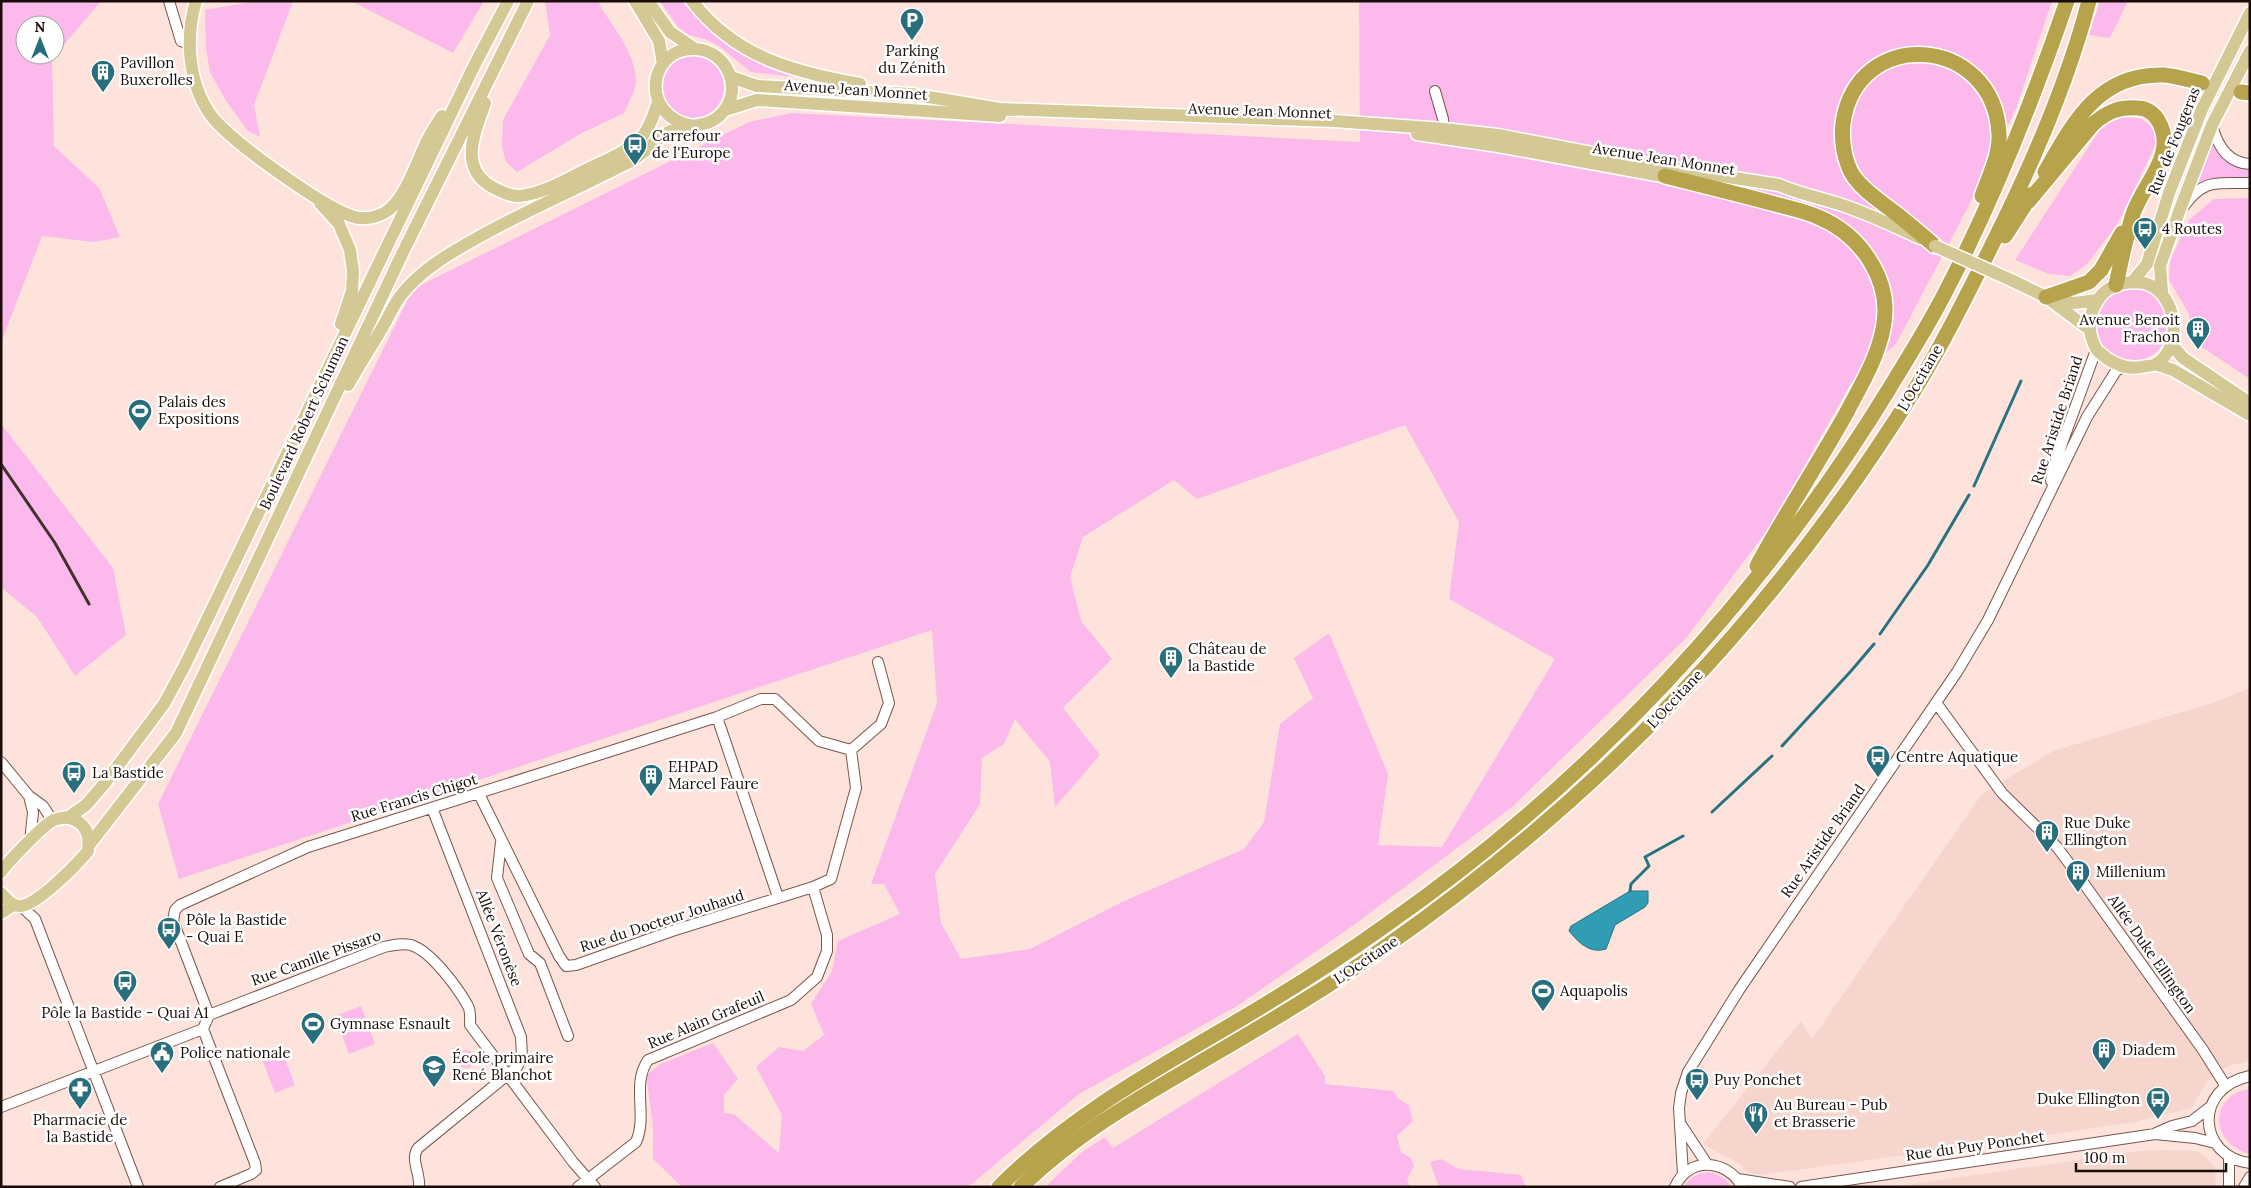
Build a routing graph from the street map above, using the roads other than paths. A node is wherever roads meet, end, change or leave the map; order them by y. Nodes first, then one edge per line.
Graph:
1 (170, 1) edge
2 (196, 1) edge
3 (508, 1) edge
4 (528, 1) edge
5 (635, 1) edge
6 (648, 1) edge
7 (692, 1) edge
8 (2068, 1) edge
9 (2089, 1) edge
10 (2250, 13) edge
11 (190, 44) junction
12 (695, 49) junction
13 (2250, 51) edge
14 (500, 56) junction
15 (663, 64) junction
16 (474, 66) junction
17 (731, 77) junction
18 (2202, 83) dead end
19 (1435, 91) dead end
20 (911, 94) junction
21 (658, 102) junction
22 (725, 110) junction
23 (2212, 125) junction
24 (693, 126) junction
25 (1444, 128) junction
26 (2250, 164) edge
27 (1664, 176) junction
28 (2250, 183) edge
29 (1792, 191) junction
30 (314, 195) junction
31 (2028, 202) junction
32 (2134, 212) junction
33 (2179, 212) junction
34 (1978, 228) junction
35 (1935, 246) junction
36 (1974, 280) junction
37 (2132, 282) junction
38 (2116, 285) junction
39 (2162, 292) junction
40 (2046, 297) junction
41 (2098, 300) junction
42 (2089, 329) junction
43 (2171, 344) junction
44 (2096, 350) junction
45 (2155, 364) junction
46 (2123, 367) junction
47 (322, 379) junction
48 (2250, 402) edge
49 (2250, 415) edge
50 (310, 449) junction
51 (2046, 499) junction
52 (1736, 604) junction
53 (878, 662) dead end
54 (1937, 704) junction
55 (716, 716) junction
56 (852, 750) junction
57 (1, 762) edge
58 (479, 794) junction
59 (29, 796) junction
60 (432, 808) junction
61 (69, 817) junction
62 (52, 820) junction
63 (501, 841) junction
64 (30, 842) junction
65 (89, 845) junction
66 (1, 872) edge
67 (813, 887) junction
68 (1, 893) edge
69 (41, 897) junction
70 (778, 898) junction
71 (17, 906) junction
72 (1, 913) edge
73 (35, 919) junction
74 (209, 1015) junction
75 (204, 1029) junction
76 (568, 1036) dead end
77 (94, 1071) junction
78 (506, 1074) junction
79 (2250, 1076) edge
80 (2225, 1085) junction
81 (2210, 1106) junction
82 (1, 1107) edge
83 (1680, 1123) junction
84 (2155, 1134) junction
85 (2215, 1143) junction
86 (2230, 1157) junction
87 (2250, 1163) edge
88 (1707, 1164) junction
89 (1683, 1174) junction
90 (2250, 1176) edge
91 (591, 1183) edge
92 (1740, 1183) edge
93 (418, 1186) edge
94 (1674, 1186) edge
95 (138, 1187) edge
96 (220, 1187) edge
97 (578, 1187) edge
98 (998, 1187) edge
99 (1021, 1187) edge
100 (1790, 1187) edge
101 (1801, 1187) edge
102 (2229, 1187) edge
103 (2244, 1187) edge

1 - 11 street
2 - 11 main road
3 - 16 main road, Boulevard Robert Schuman
4 - 14 main road, Boulevard Robert Schuman
5 - 15 main road
6 - 12 main road
7 - 20 main road
8 - 34 highway, L'Occitane
9 - 36 highway, L'Occitane
10 - 37 main road, Rue de Fougeras
11 - 30 main road
12 - 15 main road
12 - 17 main road
13 - 23 main road, Rue de Fougeras
14 - 21 main road
14 - 50 main road, Boulevard Robert Schuman
15 - 21 main road
16 - 30 main road
16 - 47 main road, Boulevard Robert Schuman
17 - 20 main road, Avenue Jean Monnet
17 - 22 main road
18 - 31 highway
19 - 25 street
20 - 25 main road, Avenue Jean Monnet
21 - 24 main road
22 - 24 main road
22 - 27 main road, Avenue Jean Monnet
23 - 26 street
23 - 33 main road, Rue de Fougeras
24 - 50 main road
25 - 29 main road, Avenue Jean Monnet
27 - 29 main road, Avenue Jean Monnet
27 - 52 highway
28 - 33 street
29 - 35 main road, Avenue Jean Monnet
30 - 47 main road
31 - 32 highway
31 - 36 highway
32 - 38 highway
32 - 40 highway
33 - 39 main road, Rue de Fougeras
34 - 35 highway
34 - 52 highway, L'Occitane
35 - 40 main road, Avenue Jean Monnet, bridge
36 - 99 highway, L'Occitane
37 - 38 main road
37 - 39 main road
38 - 41 main road
39 - 43 main road
40 - 41 main road, Avenue Jean Monnet
40 - 42 main road, Avenue Jean Monnet
41 - 42 main road
42 - 44 main road
43 - 45 main road
43 - 48 main road
44 - 46 main road
44 - 51 street, Rue Aristide Briand
45 - 46 main road
45 - 49 main road
46 - 51 street, Rue Aristide Briand
47 - 61 main road, Boulevard Robert Schuman
50 - 65 main road, Boulevard Robert Schuman
51 - 54 street, Rue Aristide Briand
52 - 98 highway, L'Occitane
53 - 56 street
54 - 80 street, Allée Duke Ellington
54 - 83 street, Rue Aristide Briand
55 - 56 street, Rue Francis Chigot
55 - 58 street, Rue Francis Chigot
55 - 70 street
56 - 67 street
57 - 59 street
58 - 60 street, Rue Francis Chigot
58 - 63 street, Rue du Docteur Jouhaud
59 - 62 street
59 - 64 street
60 - 74 street, Rue Francis Chigot
60 - 78 street, Allée Véronèse
61 - 62 main road
61 - 65 main road
62 - 64 main road
63 - 70 street, Rue du Docteur Jouhaud
63 - 76 street
64 - 66 main road
65 - 69 main road, Boulevard Robert Schuman
67 - 70 street
67 - 91 street, Rue Alain Grafeuil
68 - 71 main road
69 - 71 main road, Boulevard Robert Schuman
69 - 73 street
71 - 72 main road
71 - 73 street
73 - 77 street
74 - 75 street
74 - 78 street, Rue Camille Pissaro
75 - 77 street
75 - 96 street
77 - 82 street
77 - 95 street
78 - 91 street, Rue Camille Pissaro
78 - 93 street, Allée Véronèse
79 - 80 street
80 - 81 street
81 - 84 street
81 - 85 street
83 - 88 street
83 - 89 street, Rue Aristide Briand
84 - 85 street
84 - 101 street, Rue du Puy Ponchet
85 - 86 street
86 - 87 street
86 - 102 street
88 - 89 street
88 - 92 street
89 - 94 street
90 - 103 street
91 - 97 street, Rue Alain Grafeuil
92 - 100 street

